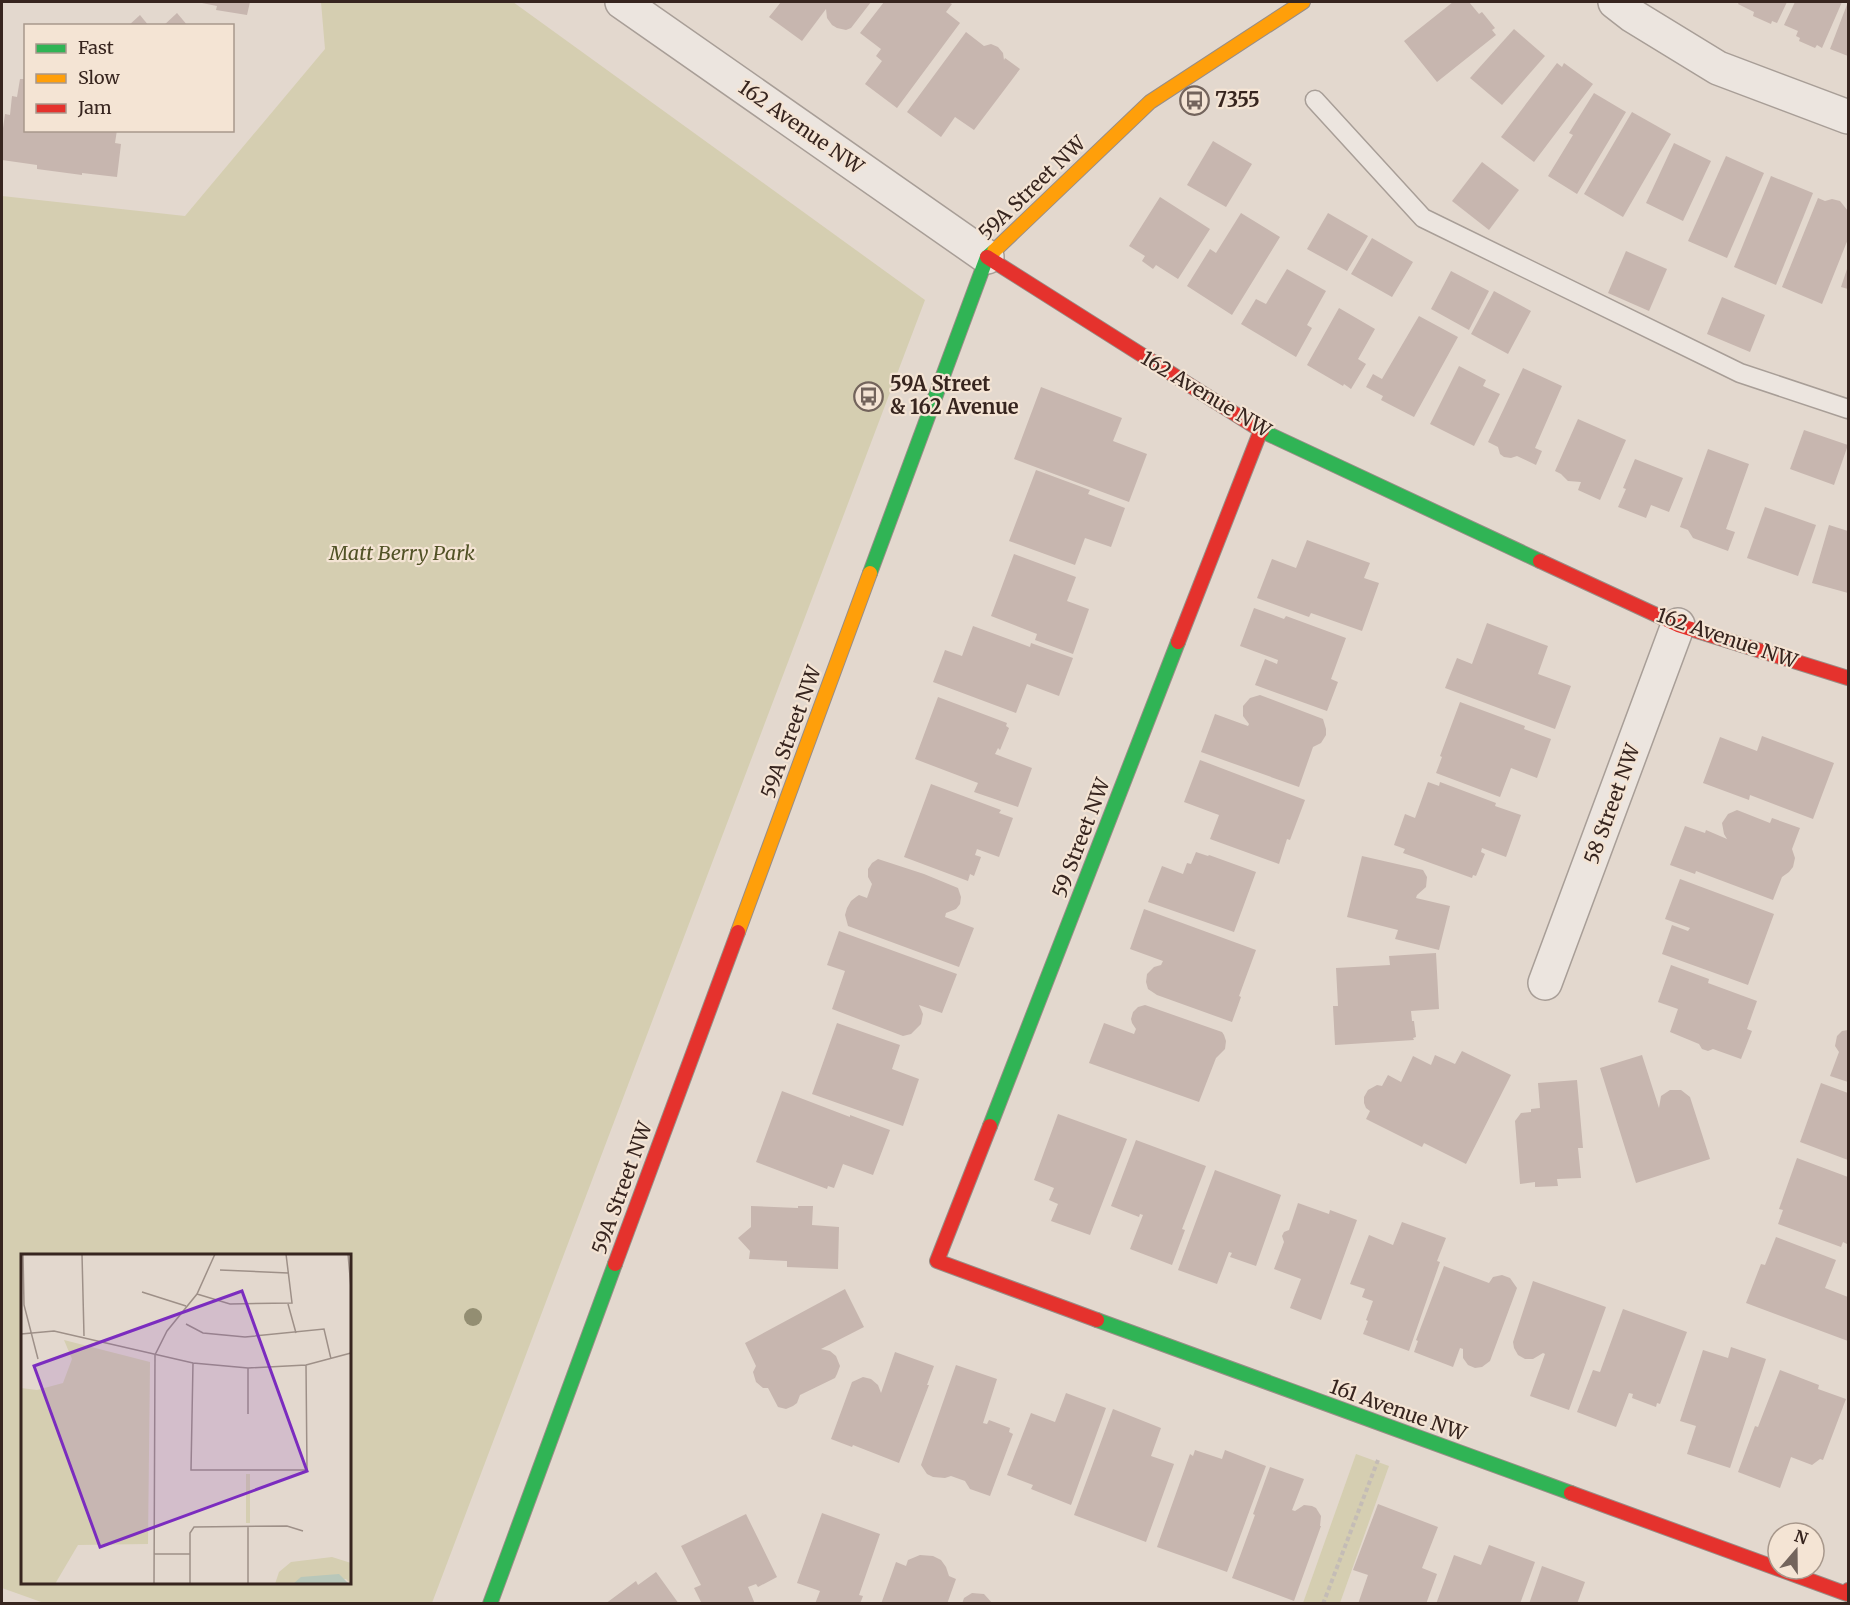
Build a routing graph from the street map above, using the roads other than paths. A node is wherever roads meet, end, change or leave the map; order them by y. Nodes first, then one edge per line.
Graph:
1 (622, 2) edge
2 (1303, 2) edge
3 (1615, 2) edge
4 (1315, 100) dead end
5 (1848, 117) edge
6 (987, 257) junction
7 (1848, 409) edge
8 (1261, 430) junction
9 (1678, 625) junction
10 (1848, 678) edge
11 (1545, 984) dead end
12 (937, 1262) joint
13 (1848, 1592) edge
14 (490, 1604) edge

1 - 6 street, 162 Avenue NW
2 - 6 street, 59A Street NW
3 - 5 street
4 - 7 lane
6 - 8 street, 162 Avenue NW
6 - 14 street, 59A Street NW
8 - 9 street, 162 Avenue NW
8 - 12 street, 59 Street NW
9 - 10 street, 162 Avenue NW
9 - 11 street, 58 Street NW
12 - 13 street, 161 Avenue NW

